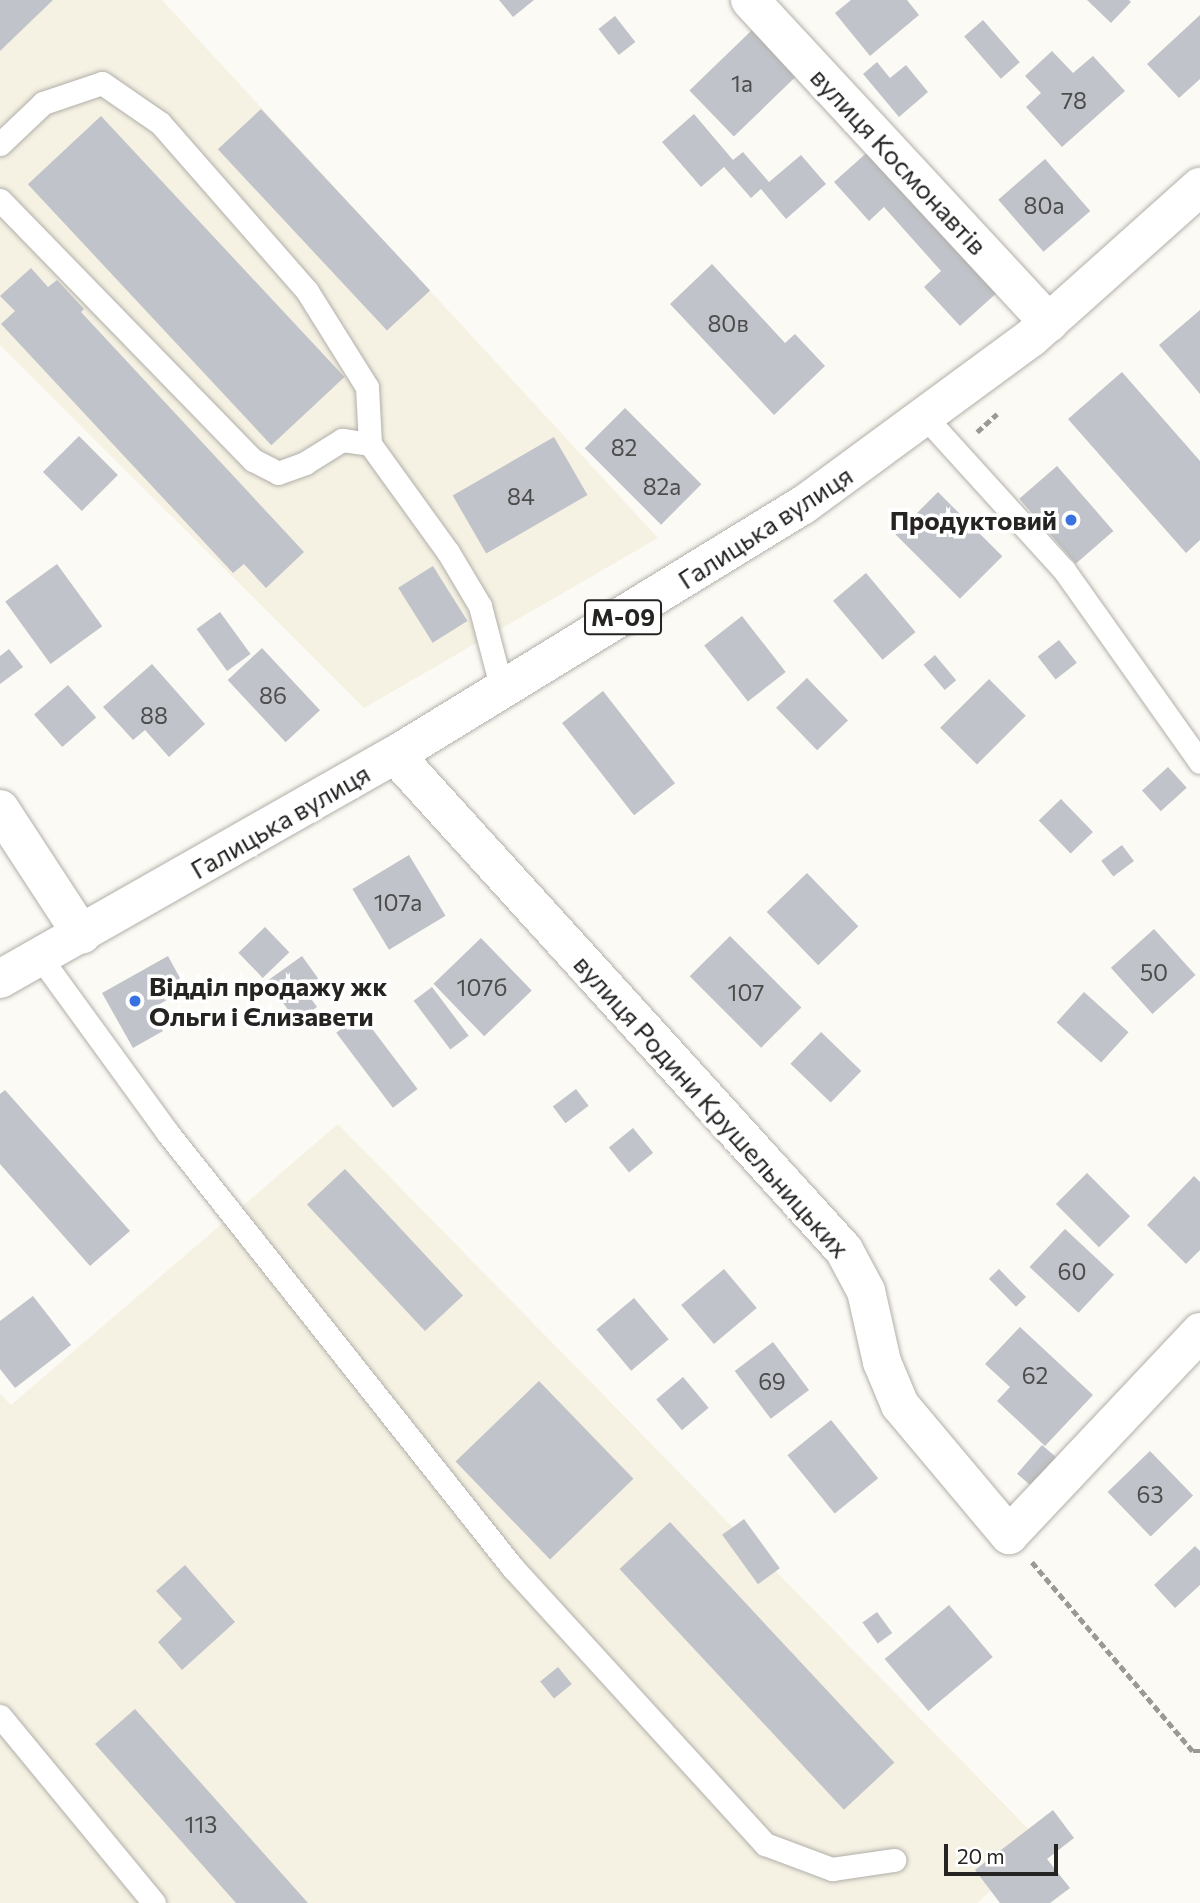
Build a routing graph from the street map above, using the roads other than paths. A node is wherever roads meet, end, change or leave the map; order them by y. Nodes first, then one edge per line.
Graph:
1 (750, 0) edge
2 (0, 144) edge
3 (1200, 187) edge
4 (0, 200) edge
5 (1049, 323) junction
6 (926, 418) junction
7 (370, 444) junction
8 (502, 690) junction
9 (395, 755) junction
10 (1200, 762) edge
11 (0, 809) edge
12 (82, 934) junction
13 (40, 957) junction
14 (0, 979) edge
15 (1200, 1332) edge
16 (0, 1716) edge
17 (894, 1860) dead end
18 (155, 1903) edge

1 - 5 street, вулиця Космонавтів
2 - 7 lane
3 - 5 street, Галицька вулиця / М-09
4 - 7 lane
5 - 6 street, Галицька вулиця / М-09
6 - 8 street, Галицька вулиця / М-09
6 - 10 lane
7 - 8 lane
8 - 9 street, Галицька вулиця / М-09
9 - 12 street, Галицька вулиця / М-09
9 - 15 street, вулиця Родини Крушельницьких
11 - 12 street
12 - 13 street, Галицька вулиця / М-09
13 - 14 street, Галицька вулиця / М-09
13 - 17 lane
16 - 18 lane

